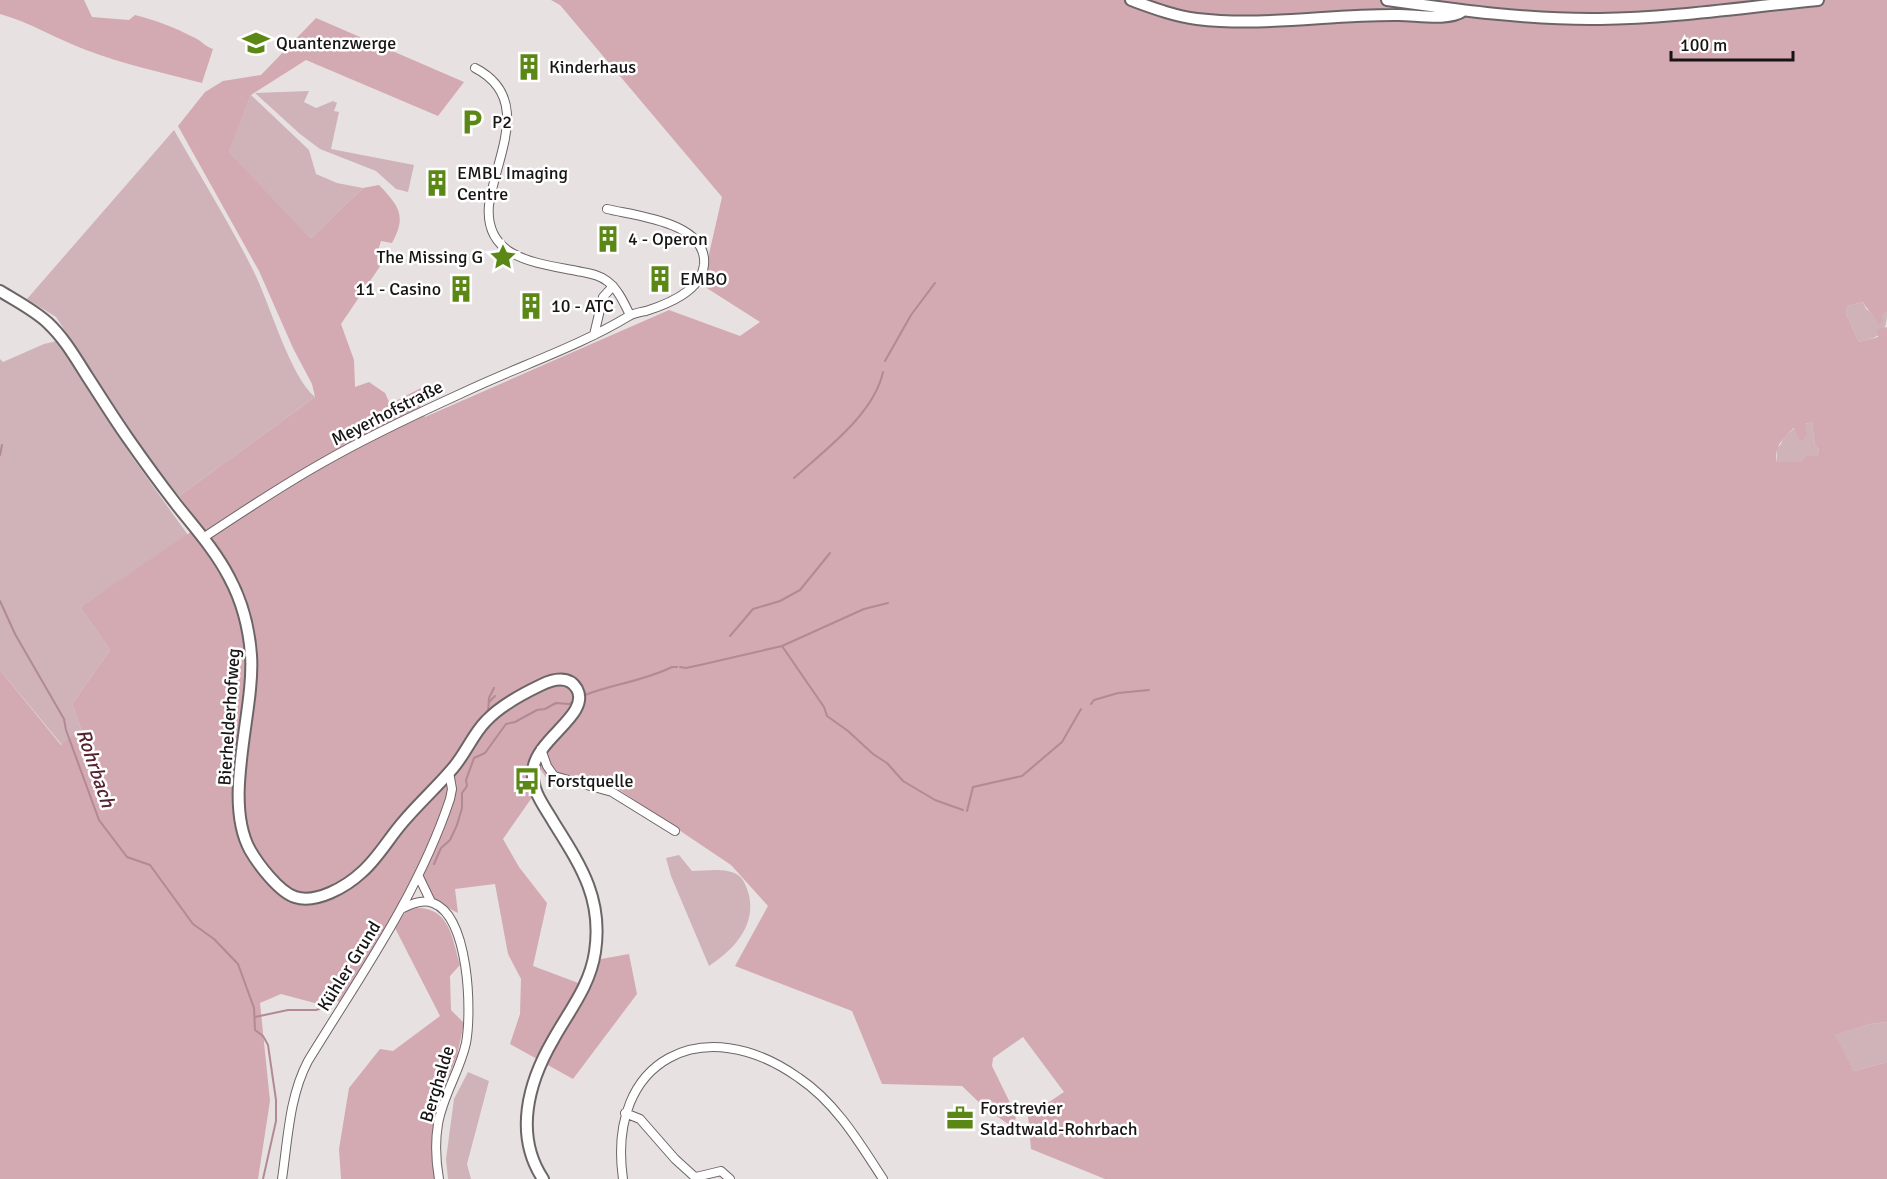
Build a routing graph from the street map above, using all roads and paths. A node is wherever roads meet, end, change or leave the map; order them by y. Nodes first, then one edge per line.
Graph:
1 (1131, 0) edge
2 (1387, 0) edge
3 (1818, 0) edge
4 (1464, 10) junction
5 (475, 68) dead end
6 (607, 209) dead end
7 (613, 286) junction
8 (0, 291) edge
9 (630, 315) junction
10 (594, 335) junction
11 (203, 538) junction
12 (541, 748) junction
13 (449, 772) junction
14 (675, 831) dead end
15 (419, 877) junction
16 (431, 902) junction
17 (403, 908) junction
18 (626, 1113) junction
19 (696, 1178) edge
20 (282, 1179) edge
21 (439, 1179) edge
22 (543, 1179) edge
23 (623, 1179) edge
24 (730, 1179) edge
25 (883, 1179) edge

1 - 4 street
2 - 4 street
3 - 4 street
5 - 7 street
6 - 9 street, Meyerhofstraße
7 - 9 street
7 - 10 street
8 - 11 street, Bierhelderhofweg
9 - 10 street, Meyerhofstraße
10 - 11 street, Meyerhofstraße
11 - 13 street, Bierhelderhofweg
12 - 13 street, Bierhelderhofweg
12 - 14 street
12 - 22 street
13 - 15 street, Kühler Grund
15 - 16 street, Berghalde
15 - 17 street, Kühler Grund
16 - 17 street
16 - 21 street, Berghalde
17 - 20 street, Kühler Grund
18 - 19 street
18 - 23 street
18 - 25 street
19 - 24 street

